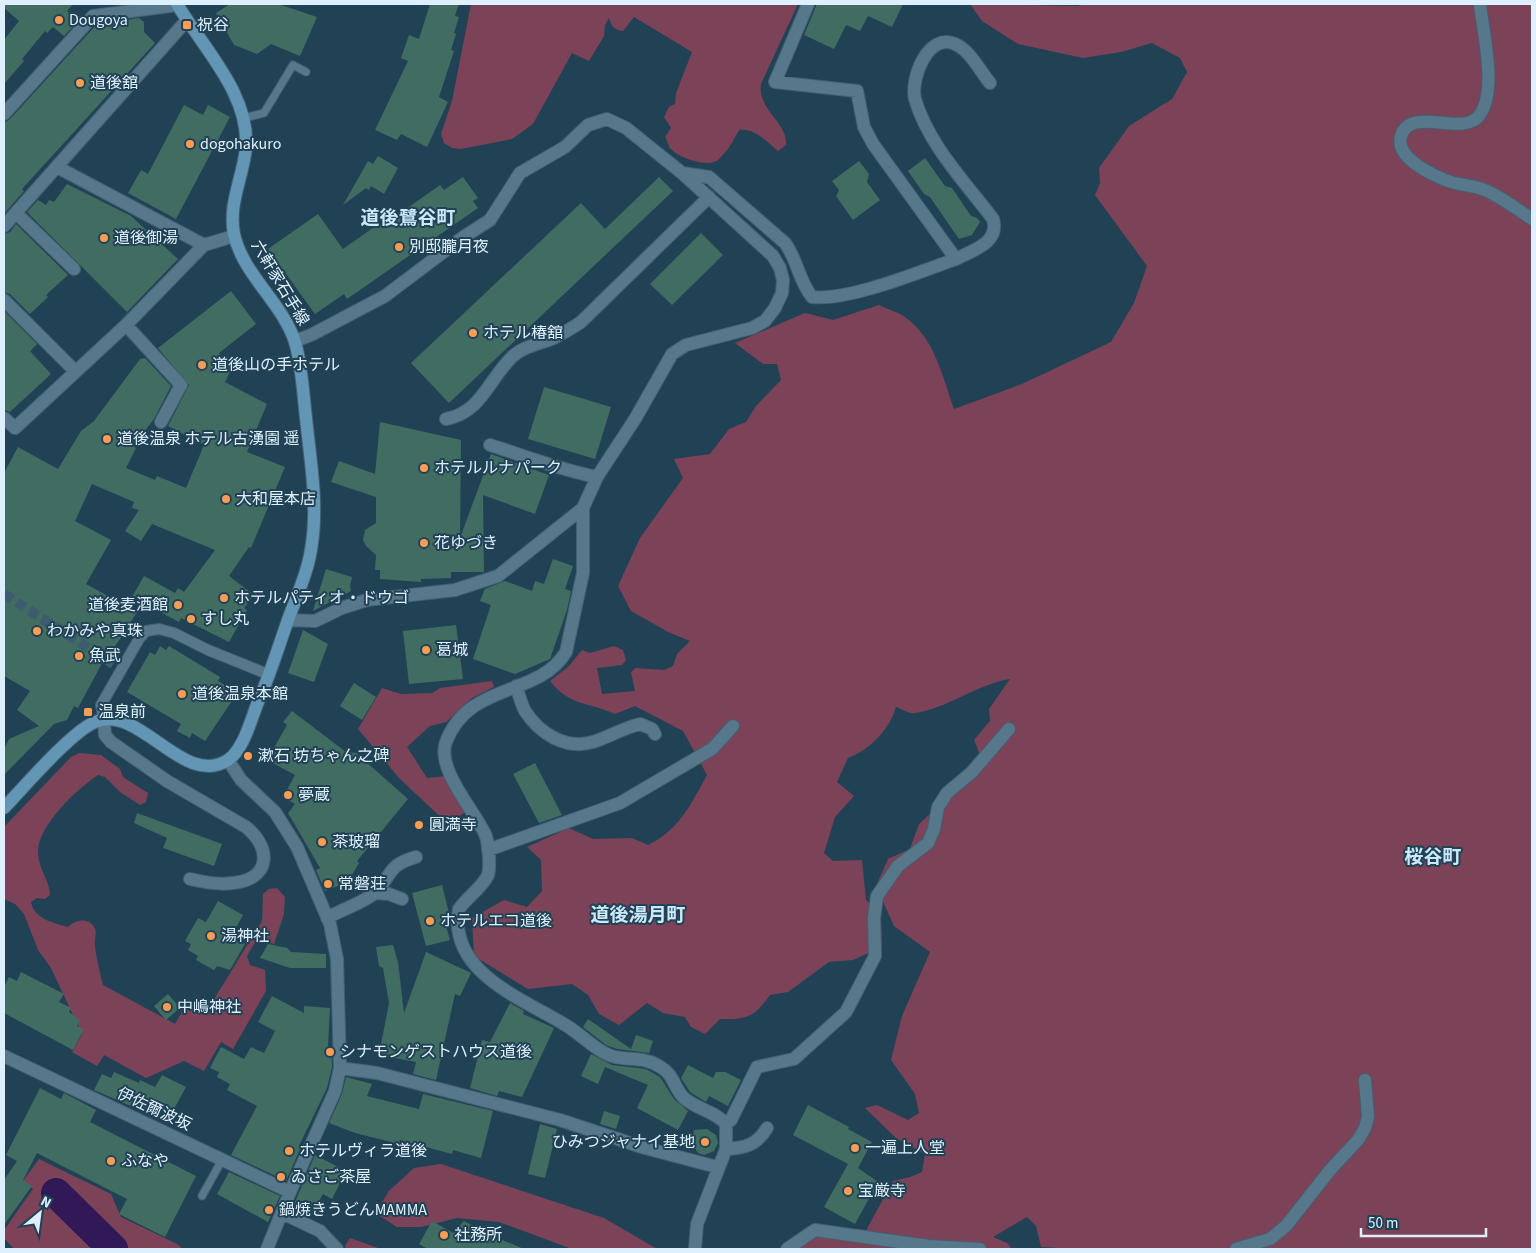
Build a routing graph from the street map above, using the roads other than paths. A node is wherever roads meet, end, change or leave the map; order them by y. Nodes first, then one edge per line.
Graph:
1 (178, 4) edge
2 (808, 4) edge
3 (1480, 4) edge
4 (187, 20) junction
5 (306, 72) dead end
6 (990, 83) dead end
7 (4, 114) edge
8 (244, 118) junction
9 (57, 167) junction
10 (682, 173) junction
11 (709, 197) junction
12 (16, 213) junction
13 (1532, 219) edge
14 (4, 226) edge
15 (234, 236) junction
16 (204, 245) junction
17 (956, 259) junction
18 (74, 269) dead end
19 (4, 300) edge
20 (126, 325) junction
21 (294, 341) junction
22 (75, 371) junction
23 (4, 418) edge
24 (446, 419) dead end
25 (161, 422) dead end
26 (490, 445) dead end
27 (597, 477) junction
28 (583, 508) junction
29 (288, 620) junction
30 (270, 675) junction
31 (516, 686) junction
32 (104, 720) junction
33 (733, 726) dead end
34 (1009, 729) dead end
35 (655, 734) dead end
36 (228, 760) junction
37 (6, 800) edge
38 (488, 850) junction
39 (416, 857) dead end
40 (190, 879) dead end
41 (375, 893) junction
42 (402, 898) dead end
43 (327, 918) junction
44 (4, 1056) edge
45 (340, 1068) junction
46 (1365, 1080) dead end
47 (726, 1124) junction
48 (767, 1128) dead end
49 (726, 1149) junction
50 (222, 1160) junction
51 (717, 1167) junction
52 (290, 1192) junction
53 (202, 1196) dead end
54 (282, 1213) junction
55 (267, 1249) edge
56 (338, 1249) edge
57 (695, 1249) edge
58 (787, 1249) edge
59 (980, 1249) edge
60 (1236, 1249) edge

1 - 4 main road, 六軒家石手線
1 - 7 street
2 - 17 street
3 - 13 street
4 - 8 main road, 六軒家石手線
4 - 9 street
5 - 8 lane
6 - 17 street
8 - 15 main road, 六軒家石手線
9 - 12 street
9 - 16 street
10 - 11 street
10 - 17 street
10 - 21 street
11 - 24 street
11 - 27 street
12 - 14 street
12 - 18 street
15 - 16 street
15 - 21 main road, 六軒家石手線
16 - 20 street
19 - 22 street
20 - 22 street
20 - 25 street
21 - 29 main road, 六軒家石手線
22 - 23 street
26 - 27 street
27 - 28 street
28 - 29 street
28 - 31 street
29 - 30 main road, 六軒家石手線
30 - 32 street
30 - 36 main road, 六軒家石手線
31 - 35 street
31 - 38 street
32 - 36 main road
32 - 37 main road
32 - 40 street
33 - 38 street
34 - 47 street
36 - 43 street
38 - 47 street
39 - 41 street
41 - 42 street
41 - 43 street
43 - 45 street
44 - 50 street, 伊佐爾波坂
45 - 51 street
45 - 52 street
46 - 60 street
47 - 49 street
48 - 49 street
49 - 51 street
50 - 52 street, 伊佐爾波坂
50 - 53 lane
51 - 57 street
52 - 54 street
54 - 55 street
54 - 56 street
58 - 59 street

